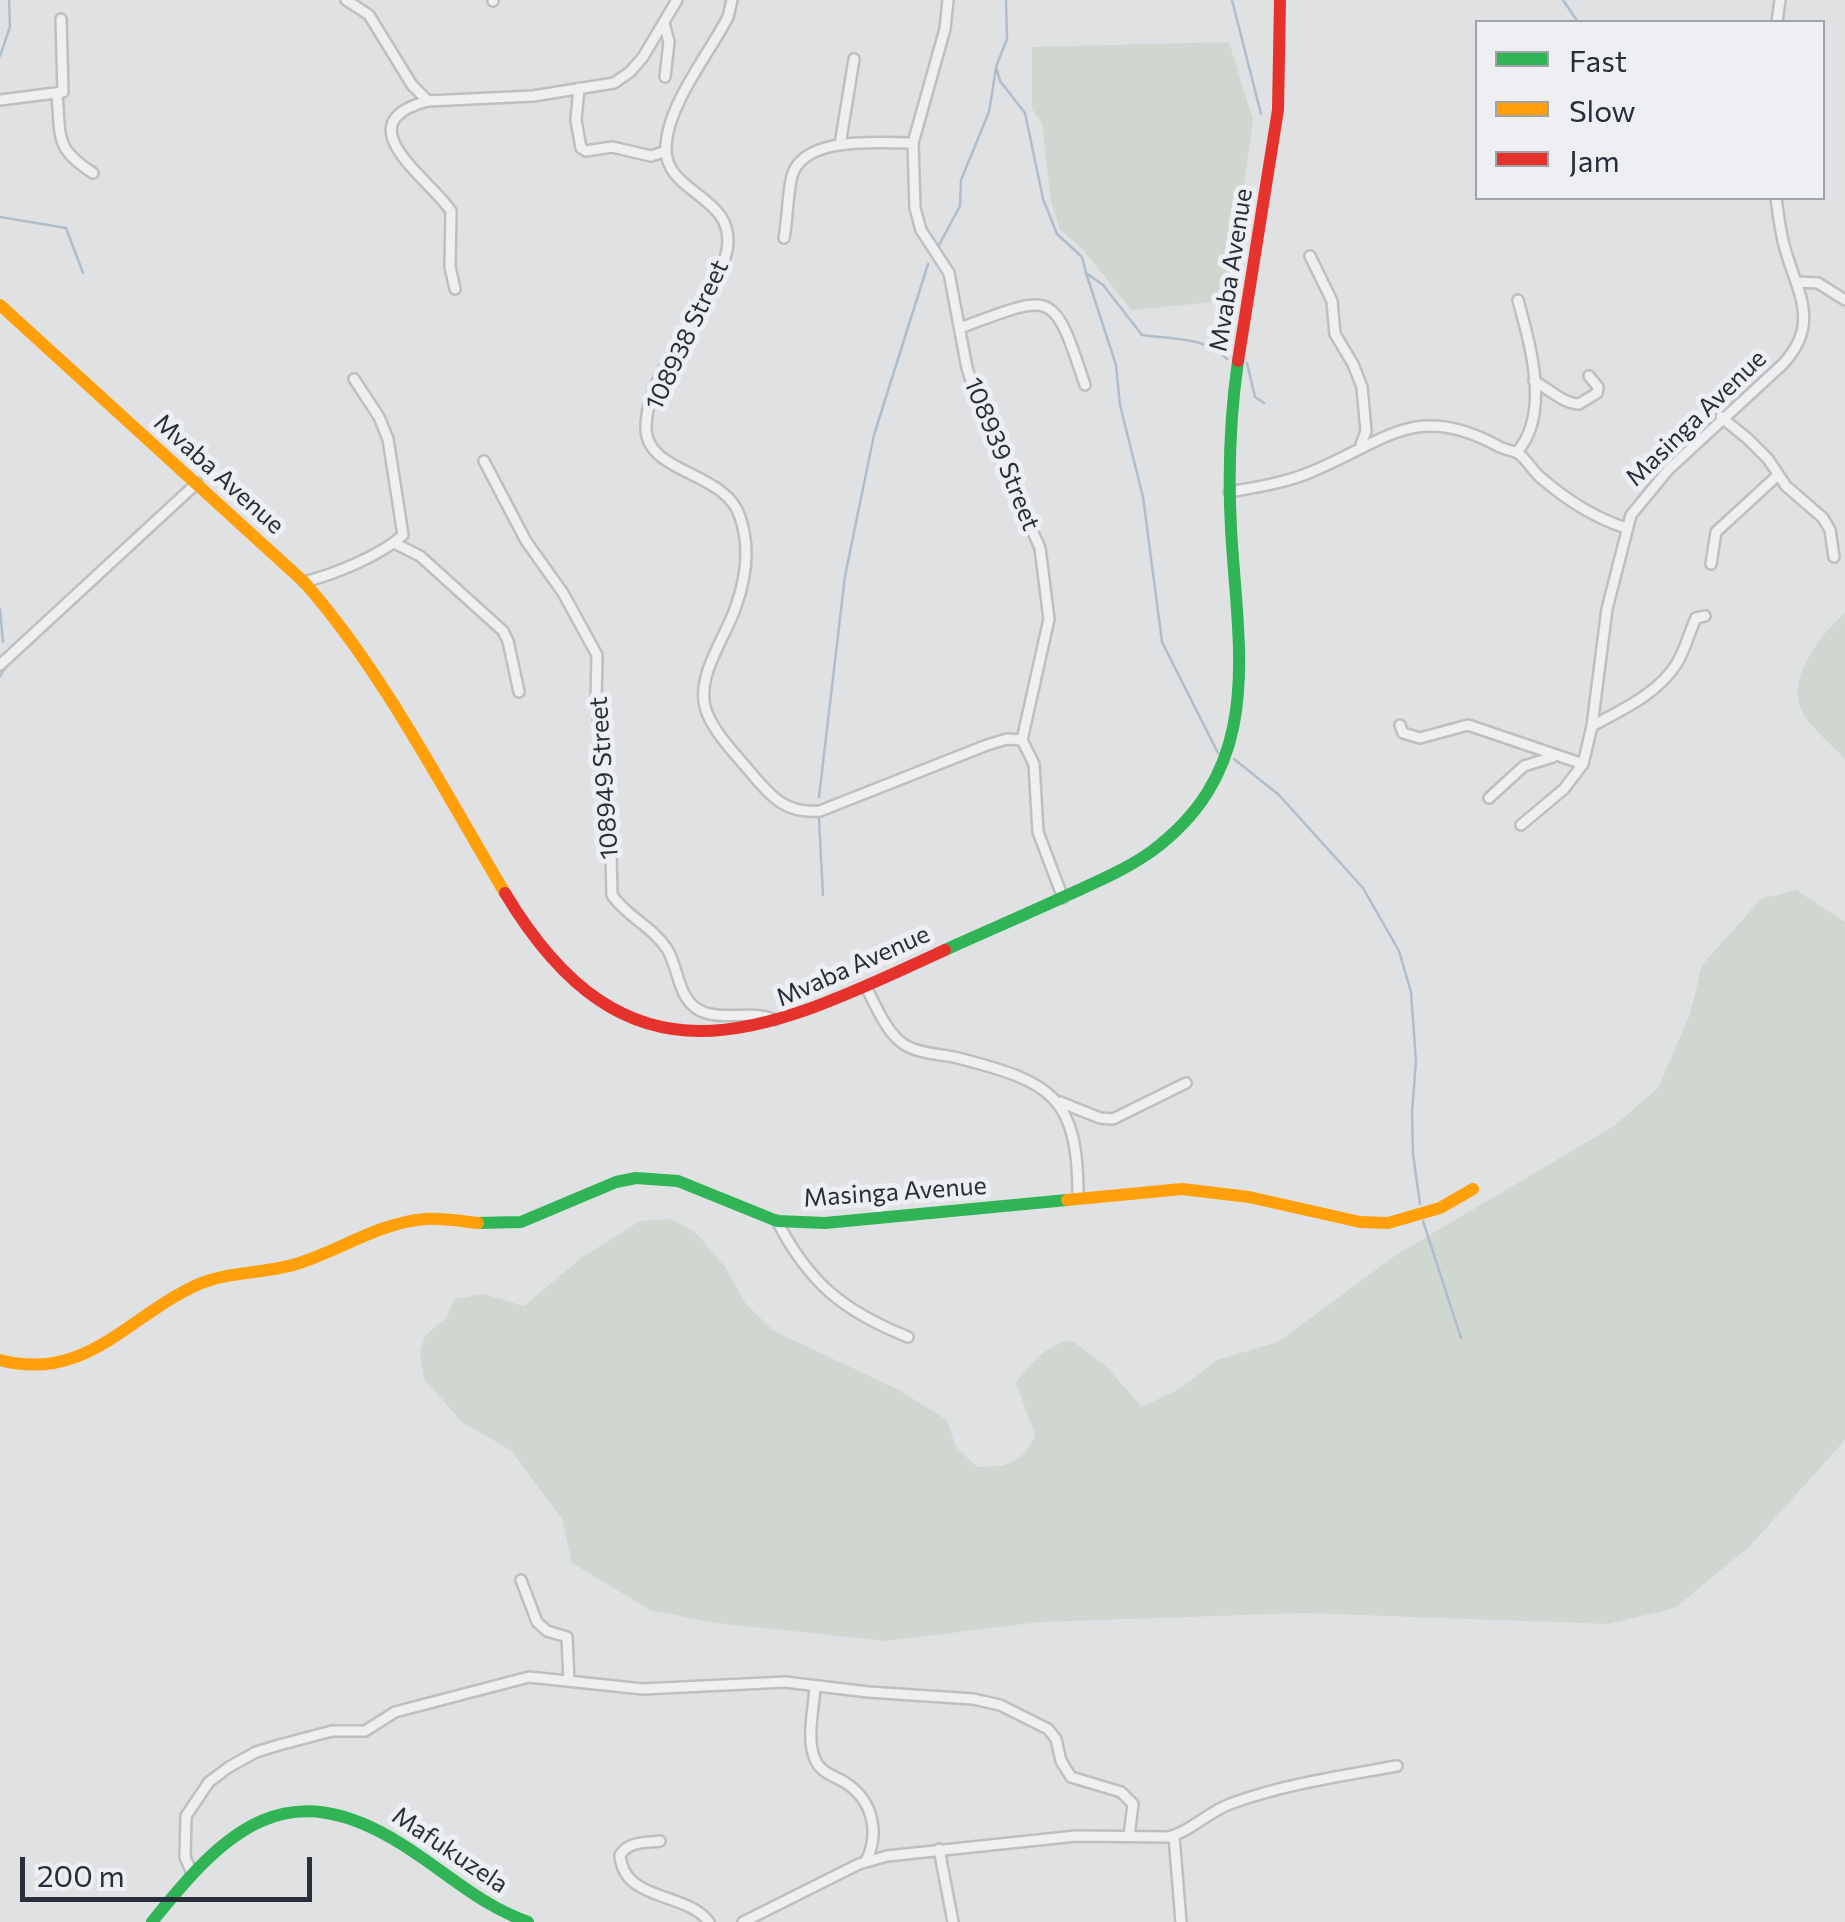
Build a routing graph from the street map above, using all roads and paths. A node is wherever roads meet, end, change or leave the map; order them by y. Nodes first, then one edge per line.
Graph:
1 (346, 0) edge
2 (677, 0) edge
3 (732, 0) edge
4 (948, 0) edge
5 (1280, 0) edge
6 (60, 20) dead end
7 (664, 24) junction
8 (854, 59) dead end
9 (666, 77) dead end
10 (579, 88) junction
11 (57, 95) junction
12 (0, 100) edge
13 (428, 101) junction
14 (913, 143) junction
15 (840, 146) junction
16 (666, 152) junction
17 (93, 172) dead end
18 (1776, 200) edge
19 (784, 238) dead end
20 (1310, 256) dead end
21 (1796, 282) junction
22 (455, 288) dead end
23 (1518, 300) dead end
24 (1845, 300) edge
25 (0, 305) edge
26 (960, 328) junction
27 (1589, 376) dead end
28 (354, 379) dead end
29 (1534, 382) junction
30 (1085, 385) dead end
31 (1721, 417) junction
32 (1361, 445) junction
33 (1517, 452) junction
34 (484, 461) dead end
35 (1778, 475) junction
36 (197, 483) junction
37 (1229, 492) junction
38 (1626, 528) junction
39 (394, 542) junction
40 (1834, 557) dead end
41 (1711, 564) dead end
42 (304, 582) junction
43 (1705, 616) dead end
44 (0, 665) edge
45 (519, 692) dead end
46 (1400, 725) dead end
47 (1592, 726) junction
48 (1022, 740) junction
49 (1560, 756) junction
50 (1583, 764) junction
51 (1489, 798) dead end
52 (1520, 825) dead end
53 (1064, 898) junction
54 (866, 988) junction
55 (780, 1024) junction
56 (1186, 1083) dead end
57 (1058, 1101) junction
58 (1474, 1189) dead end
59 (1078, 1197) junction
60 (777, 1221) junction
61 (908, 1336) dead end
62 (0, 1360) edge
63 (521, 1580) dead end
64 (569, 1681) junction
65 (815, 1687) junction
66 (1397, 1766) dead end
67 (1129, 1836) junction
68 (1174, 1836) junction
69 (660, 1840) dead end
70 (939, 1849) junction
71 (866, 1861) junction
72 (192, 1871) junction
73 (154, 1920) edge
74 (528, 1922) edge
75 (709, 1922) edge
76 (743, 1922) edge
77 (953, 1922) edge
78 (1182, 1922) edge

1 - 13 street
2 - 7 street
3 - 16 street
4 - 14 street, 108939 Street
5 - 37 street, Mvaba Avenue
6 - 11 street
7 - 9 street
7 - 10 street
8 - 15 street
10 - 13 street
10 - 16 street
11 - 12 street
11 - 17 street
13 - 22 street
14 - 15 street
14 - 26 street, 108939 Street
15 - 19 street
16 - 48 street, 108938 Street
18 - 21 street, Masinga Avenue
20 - 32 street
21 - 24 street
21 - 31 street, Masinga Avenue
23 - 29 street
25 - 36 street, Mvaba Avenue
26 - 30 street
26 - 48 street, 108939 Street
27 - 29 street
28 - 39 street
29 - 33 street
31 - 35 street
31 - 38 street, Masinga Avenue
32 - 33 street
32 - 37 street
33 - 38 street
34 - 55 street, 108949 Street
35 - 40 street
35 - 41 street
36 - 42 street, Mvaba Avenue
36 - 44 street
37 - 53 street, Mvaba Avenue
38 - 47 street, Masinga Avenue
39 - 42 street
39 - 45 street
42 - 55 street, Mvaba Avenue
43 - 47 street
46 - 49 street
47 - 50 street, Masinga Avenue
48 - 53 street
49 - 50 street
49 - 51 street
50 - 52 street, Masinga Avenue
53 - 54 street, Mvaba Avenue
54 - 55 street, Mvaba Avenue
54 - 57 street
56 - 57 street
57 - 59 street
58 - 59 street, Masinga Avenue
59 - 60 street, Masinga Avenue
60 - 61 street
60 - 62 street, Masinga Avenue
63 - 64 street
64 - 65 street
64 - 72 street
65 - 67 street
65 - 71 street
66 - 68 street
67 - 68 street
67 - 70 street
68 - 78 street
69 - 75 street
70 - 71 street
70 - 77 street
71 - 76 street
72 - 73 street, Mafukuzela
72 - 74 street, Mafukuzela

